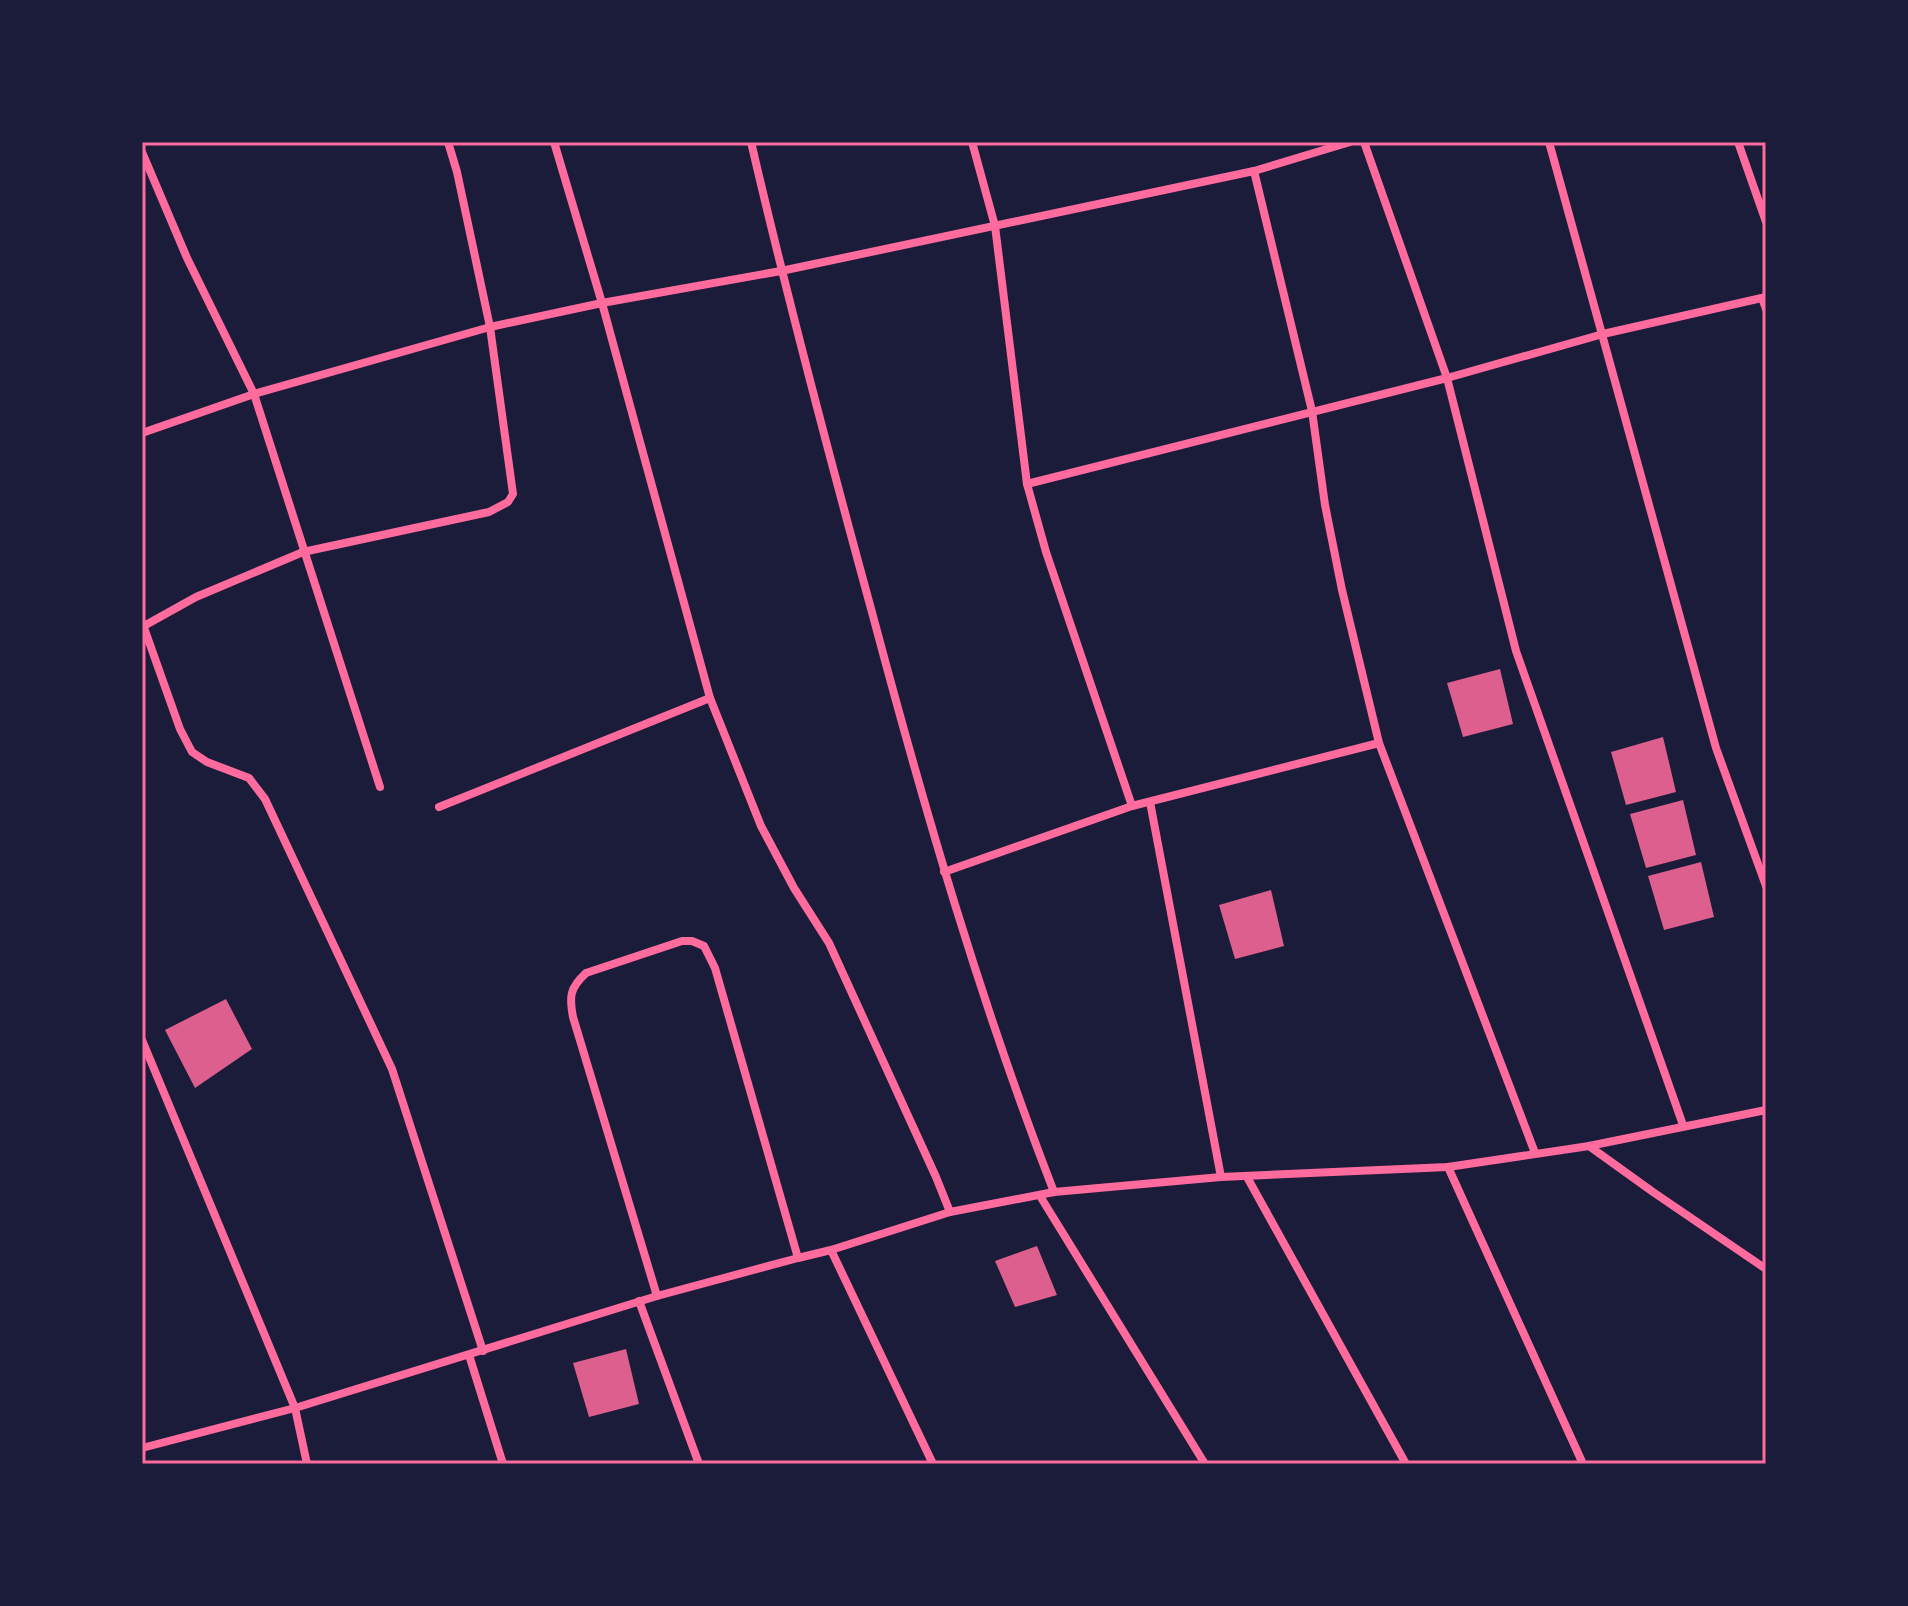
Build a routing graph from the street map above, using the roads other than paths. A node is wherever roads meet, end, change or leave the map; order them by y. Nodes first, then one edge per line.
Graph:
1 (448, 142) edge
2 (554, 142) edge
3 (751, 142) edge
4 (972, 142) edge
5 (1350, 142) edge
6 (1364, 142) edge
7 (1549, 142) edge
8 (1738, 142) edge
9 (142, 152) edge
10 (1254, 171) junction
11 (1766, 222) edge
12 (995, 226) junction
13 (781, 271) junction
14 (1764, 297) edge
15 (602, 303) junction
16 (1766, 309) edge
17 (490, 327) junction
18 (1603, 334) junction
19 (1447, 378) junction
20 (254, 394) junction
21 (1312, 411) junction
22 (142, 433) edge
23 (1027, 484) junction
24 (303, 552) junction
25 (143, 625) edge
26 (710, 698) junction
27 (1379, 743) junction
28 (380, 787) dead end
29 (1150, 802) junction
30 (1132, 806) junction
31 (439, 807) dead end
32 (944, 872) junction
33 (1766, 886) edge
34 (142, 1040) edge
35 (1766, 1110) edge
36 (1683, 1125) junction
37 (1589, 1146) junction
38 (1535, 1153) junction
39 (1448, 1167) junction
40 (1221, 1177) junction
41 (1247, 1177) junction
42 (1054, 1192) junction
43 (1040, 1196) junction
44 (950, 1212) junction
45 (831, 1250) junction
46 (798, 1258) junction
47 (1766, 1269) edge
48 (657, 1296) junction
49 (639, 1301) junction
50 (483, 1351) junction
51 (469, 1355) junction
52 (295, 1408) junction
53 (142, 1448) edge
54 (307, 1464) edge
55 (503, 1464) edge
56 (699, 1464) edge
57 (933, 1464) edge
58 (1205, 1464) edge
59 (1406, 1464) edge
60 (1583, 1464) edge

1 - 17 street
2 - 15 street
3 - 13 street
4 - 12 street
5 - 10 street
6 - 19 street
7 - 18 street
8 - 11 street
9 - 20 street
10 - 12 street
10 - 21 street
12 - 13 street
12 - 23 street
13 - 15 street
13 - 32 street
14 - 16 street
14 - 18 street
15 - 17 street
15 - 26 street
17 - 20 street
17 - 24 street
18 - 19 street
18 - 33 street
19 - 21 street
19 - 36 street
20 - 22 street
20 - 24 street
21 - 23 street
21 - 27 street
23 - 30 street
24 - 25 street
24 - 28 street
25 - 50 street
26 - 31 street
26 - 44 street
27 - 29 street
27 - 38 street
29 - 30 street
29 - 40 street
30 - 32 street
32 - 42 street
34 - 52 street
35 - 36 street
36 - 37 street
37 - 38 street
37 - 47 street
38 - 39 street
39 - 41 street
39 - 60 street
40 - 41 street
40 - 42 street
41 - 59 street
42 - 43 street
43 - 44 street
43 - 58 street
44 - 45 street
45 - 46 street
45 - 57 street
46 - 48 street
46 - 48 street
48 - 49 street
49 - 50 street
49 - 56 street
50 - 51 street
51 - 52 street
51 - 55 street
52 - 53 street
52 - 54 street

